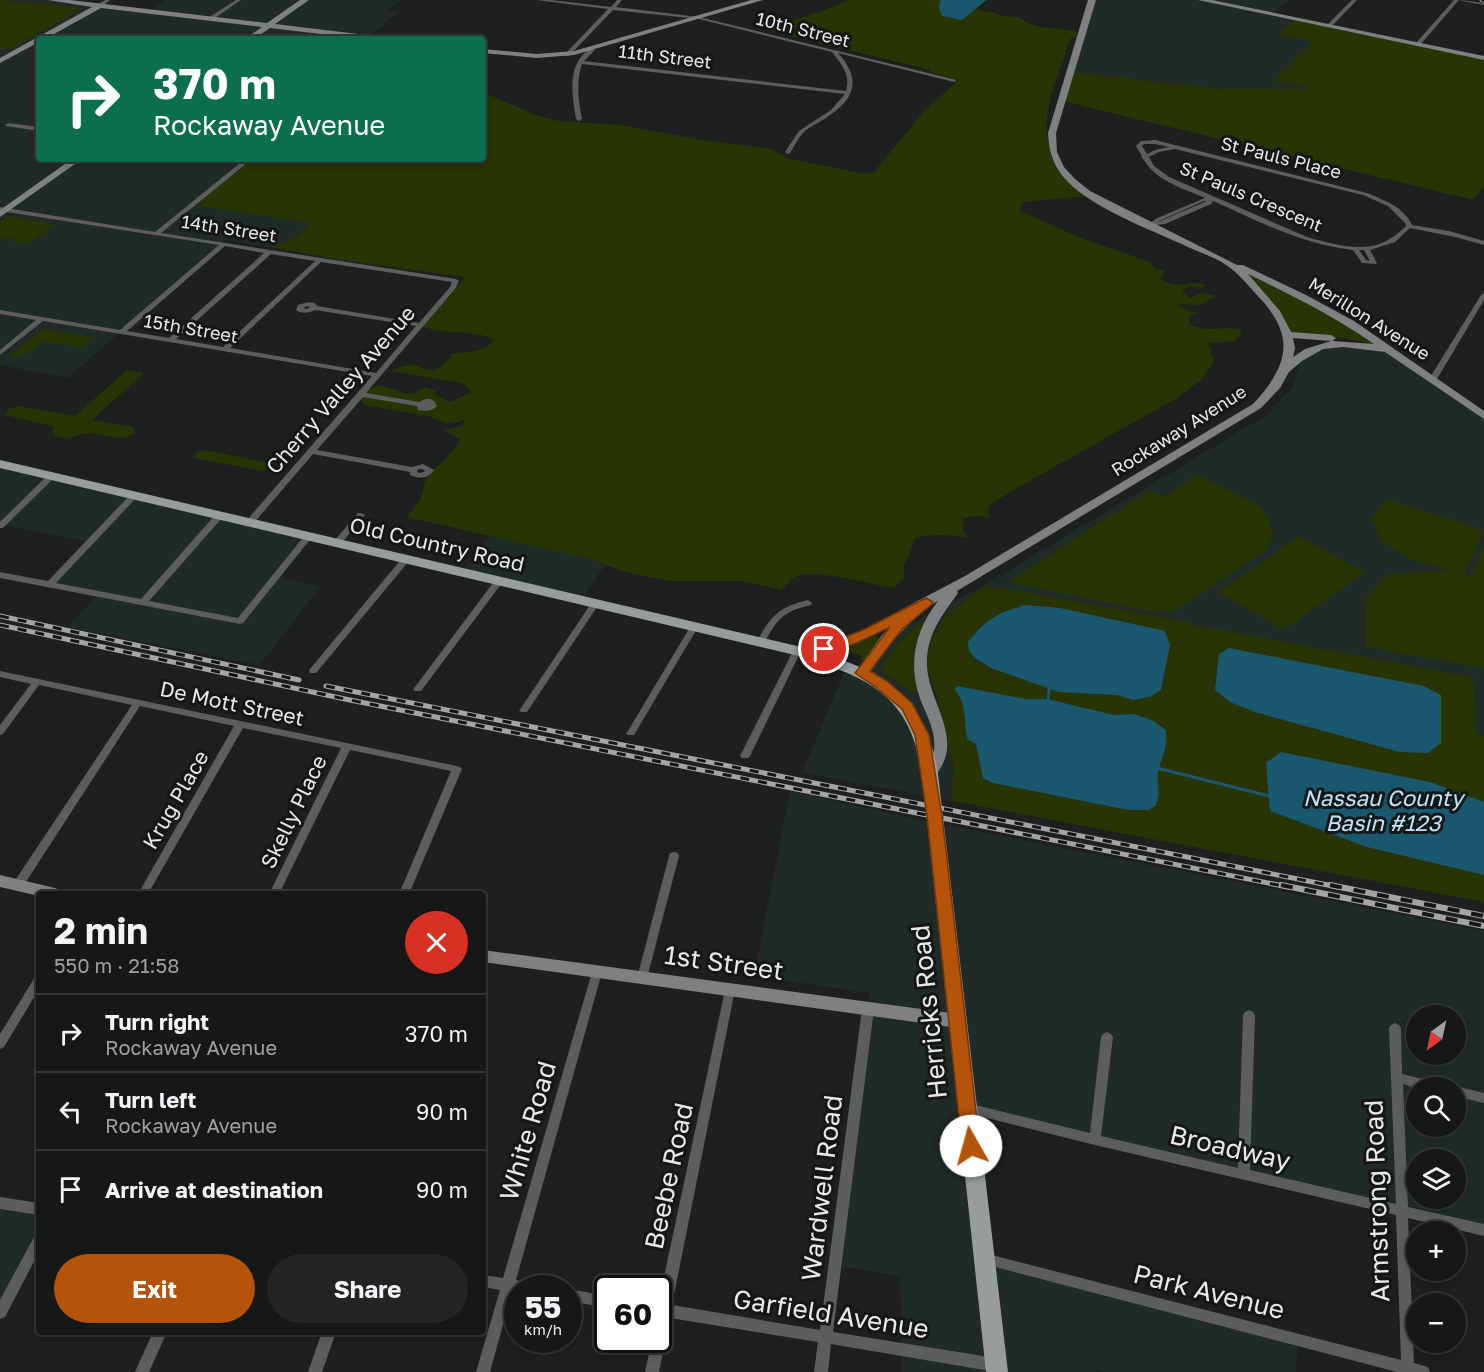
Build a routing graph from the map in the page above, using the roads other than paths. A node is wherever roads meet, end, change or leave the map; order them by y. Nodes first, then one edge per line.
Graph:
1 (52, 0) edge
2 (108, 0) edge
3 (239, 0) edge
4 (305, 0) edge
5 (538, 0) edge
6 (620, 0) edge
7 (759, 0) edge
8 (1092, 0) edge
9 (1202, 0) edge
10 (1355, 0) edge
11 (1457, 0) edge
12 (1462, 0) edge
13 (1484, 4) edge
14 (99, 6) junction
15 (612, 8) junction
16 (699, 18) junction
17 (210, 19) junction
18 (269, 26) junction
19 (1329, 26) junction
20 (45, 36) edge
21 (254, 36) edge
22 (357, 36) edge
23 (36, 41) edge
24 (1418, 44) junction
25 (592, 50) junction
26 (832, 50) junction
27 (486, 51) edge
28 (570, 54) junction
29 (1484, 58) edge
30 (868, 59) junction
31 (0, 61) edge
32 (580, 62) junction
33 (848, 65) junction
34 (954, 80) dead end
35 (848, 93) junction
36 (579, 118) dead end
37 (8, 125) dead end
38 (36, 129) edge
39 (1177, 148) junction
40 (788, 152) dead end
41 (1144, 157) junction
42 (74, 162) edge
43 (245, 162) edge
44 (1212, 198) junction
45 (2, 211) edge
46 (1408, 224) junction
47 (1152, 225) junction
48 (158, 233) junction
49 (224, 243) junction
50 (1484, 243) edge
51 (1354, 248) junction
52 (1366, 248) junction
53 (270, 251) junction
54 (320, 259) junction
55 (1230, 263) junction
56 (454, 279) joint
57 (1484, 295) edge
58 (314, 308) dead end
59 (0, 312) edge
60 (42, 319) junction
61 (421, 325) junction
62 (122, 332) junction
63 (1288, 335) junction
64 (170, 340) junction
65 (224, 350) junction
66 (1391, 350) junction
67 (0, 353) edge
68 (1285, 371) junction
69 (377, 375) junction
70 (1433, 379) junction
71 (360, 394) junction
72 (420, 404) dead end
73 (1484, 416) edge
74 (311, 451) junction
75 (0, 464) edge
76 (414, 470) dead end
77 (52, 476) junction
78 (134, 496) junction
79 (361, 515) dead end
80 (219, 516) junction
81 (249, 523) junction
82 (0, 526) edge
83 (308, 537) junction
84 (337, 543) junction
85 (406, 559) junction
86 (0, 575) edge
87 (499, 581) junction
88 (50, 584) junction
89 (961, 584) junction
90 (926, 602) junction
91 (143, 603) junction
92 (808, 603) dead end
93 (595, 604) junction
94 (694, 627) junction
95 (760, 643) junction
96 (800, 652) junction
97 (313, 671) dead end
98 (862, 673) junction
99 (0, 674) edge
100 (37, 682) junction
101 (418, 690) dead end
102 (138, 703) junction
103 (524, 710) dead end
104 (240, 724) junction
105 (0, 732) edge
106 (631, 733) dead end
107 (347, 746) junction
108 (745, 756) dead end
109 (928, 775) junction
110 (674, 856) dead end
111 (0, 881) edge
112 (18, 885) junction
113 (43, 891) edge
114 (145, 891) edge
115 (275, 891) edge
116 (406, 891) edge
117 (486, 956) edge
118 (597, 972) junction
119 (642, 978) junction
120 (36, 985) edge
121 (730, 990) junction
122 (868, 1009) junction
123 (1249, 1015) dead end
124 (958, 1021) junction
125 (1395, 1028) dead end
126 (1107, 1037) dead end
127 (0, 1044) edge
128 (1397, 1078) junction
129 (1406, 1080) edge
130 (1466, 1094) edge
131 (1484, 1098) edge
132 (966, 1107) junction
133 (1095, 1140) junction
134 (1244, 1174) junction
135 (0, 1203) edge
136 (36, 1209) edge
137 (1402, 1210) junction
138 (1484, 1230) edge
139 (36, 1245) edge
140 (984, 1259) junction
141 (511, 1275) edge
142 (669, 1275) edge
143 (486, 1282) edge
144 (504, 1285) edge
145 (504, 1300) edge
146 (672, 1312) edge
147 (0, 1313) edge
148 (159, 1335) edge
149 (328, 1335) edge
150 (826, 1337) junction
151 (655, 1353) edge
152 (997, 1369) edge
153 (1408, 1370) edge
154 (142, 1372) edge
155 (315, 1372) edge
156 (483, 1372) edge
157 (652, 1372) edge
158 (821, 1372) edge
159 (1423, 1372) edge

1 - 14 main road
2 - 14 street
3 - 17 street
4 - 18 main road
5 - 15 street, 10th Street
6 - 15 street
7 - 16 main road
8 - 47 main road
9 - 19 main road
10 - 19 street
11 - 24 street
12 - 13 street
14 - 17 main road
14 - 20 main road
15 - 16 street, 10th Street
15 - 28 street
16 - 25 main road
16 - 26 street, 10th Street
17 - 18 main road
18 - 21 main road
18 - 22 main road
19 - 24 main road
23 - 31 main road
24 - 29 main road
25 - 28 main road
25 - 32 street
26 - 30 street, 10th Street
26 - 33 street
27 - 28 main road
28 - 32 street
30 - 33 street
30 - 34 street, 10th Street
32 - 35 street, 11th Street
32 - 36 street
33 - 35 street
35 - 40 street
37 - 38 street
39 - 41 street, St Pauls Crescent
39 - 41 street, St Pauls Place
39 - 46 street, St Pauls Place
41 - 44 street, St Pauls Crescent
42 - 45 main road
43 - 48 street
44 - 47 street
44 - 51 street, St Pauls Crescent
45 - 48 street, 14th Street
46 - 50 street, St Pauls Place
46 - 52 street, St Pauls Crescent
47 - 55 main road
48 - 49 street, 14th Street
49 - 53 street, 14th Street
49 - 62 street
51 - 52 street, St Pauls Crescent
51 - 52 street, St Pauls Crescent
53 - 54 street, 14th Street
53 - 64 street
54 - 56 street, 14th Street
54 - 65 street
55 - 63 main road
55 - 66 main road, Merillon Avenue
56 - 61 street, Cherry Valley Avenue
57 - 70 street
58 - 61 street
59 - 60 street, 15th Street
60 - 62 street, 15th Street
60 - 67 street
61 - 69 street, Cherry Valley Avenue
62 - 64 street, 15th Street
63 - 66 main road
63 - 68 main road, Rockaway Avenue
64 - 65 street, 15th Street
65 - 69 street, 15th Street
66 - 68 main road
66 - 70 main road, Merillon Avenue
68 - 89 main road, Rockaway Avenue
69 - 71 street, Cherry Valley Avenue
70 - 73 main road, Merillon Avenue
71 - 72 street
71 - 74 street, Cherry Valley Avenue
74 - 76 street
74 - 81 street, Cherry Valley Avenue
75 - 77 main road, Old Country Road
77 - 78 main road, Old Country Road
77 - 82 street
78 - 80 main road, Old Country Road
78 - 88 street
79 - 84 street
80 - 81 main road, Old Country Road
80 - 91 street
81 - 83 main road, Old Country Road
83 - 84 main road, Old Country Road
83 - 91 street
84 - 85 main road, Old Country Road
85 - 87 main road, Old Country Road
85 - 97 street
86 - 88 street
87 - 93 main road, Old Country Road
87 - 101 street
88 - 91 street
89 - 90 main road, Rockaway Avenue
89 - 109 main road, Rockaway Avenue
90 - 96 main road, Rockaway Avenue
90 - 98 main road, Rockaway Avenue
92 - 95 street
93 - 94 main road, Old Country Road
93 - 103 street
94 - 95 main road, Old Country Road
94 - 106 street
95 - 96 main road, Old Country Road
96 - 98 main road, Old Country Road
96 - 108 street
98 - 109 main road, Herricks Road
99 - 100 street, De Mott Street
100 - 102 street, De Mott Street
100 - 105 street
102 - 104 street, De Mott Street
102 - 112 street
104 - 107 street, De Mott Street
104 - 114 street, Krug Place
107 - 115 street, Skelly Place
107 - 116 street, De Mott Street
109 - 124 main road, Herricks Road
110 - 119 street
111 - 112 main road
112 - 113 main road
117 - 118 main road, 1st Street
118 - 119 main road, 1st Street
118 - 141 street, White Road
119 - 121 main road, 1st Street
120 - 127 street
121 - 122 main road, 1st Street
121 - 142 street, Beebe Road
122 - 124 main road, 1st Street
122 - 150 street, Wardwell Road
123 - 134 street
124 - 132 main road, Herricks Road
125 - 128 street, Armstrong Road
126 - 133 street
128 - 129 street
128 - 137 street, Armstrong Road
130 - 131 street
132 - 133 street, Broadway
132 - 140 main road, Herricks Road
133 - 134 street, Broadway
134 - 137 street, Broadway
135 - 136 street
137 - 138 street, Broadway
137 - 153 street, Armstrong Road
139 - 147 street
140 - 152 main road, Herricks Road
140 - 153 street, Park Avenue
143 - 144 street
145 - 156 street, White Road
146 - 150 street, Garfield Avenue
148 - 154 street
149 - 155 street
150 - 152 street, Garfield Avenue
150 - 158 street, Wardwell Road
151 - 157 street, Beebe Road
153 - 159 street, Park Avenue

